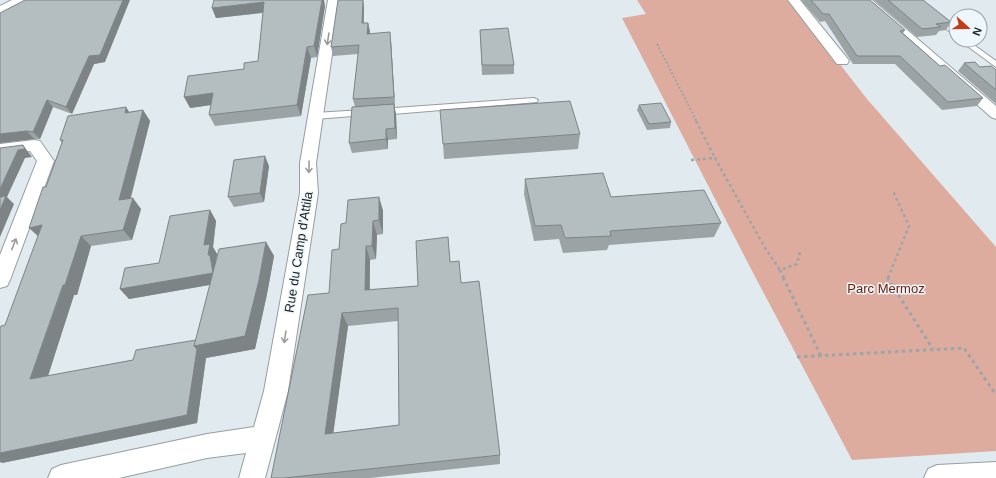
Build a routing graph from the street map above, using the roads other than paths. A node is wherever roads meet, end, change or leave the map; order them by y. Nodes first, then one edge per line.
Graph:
1 (23, 0) edge
2 (334, 0) edge
3 (794, 0) edge
4 (865, 0) edge
5 (0, 12) edge
6 (931, 15) edge
7 (948, 28) edge
8 (974, 48) edge
9 (842, 61) dead end
10 (996, 65) edge
11 (534, 100) dead end
12 (996, 114) edge
13 (316, 116) junction
14 (0, 150) edge
15 (0, 280) edge
16 (263, 438) junction
17 (996, 475) edge
18 (61, 478) edge
19 (252, 478) edge
20 (937, 478) edge

1 - 5 main road
2 -> 13 street, Rue du Camp d'Attila
3 - 9 street
4 - 12 street
6 - 7 lane
8 - 10 lane
11 - 13 lane
13 -> 16 street, Rue du Camp d'Attila
15 -> 14 street
16 - 18 street
16 - 19 street, Rue du Camp d'Attila
17 - 20 street

